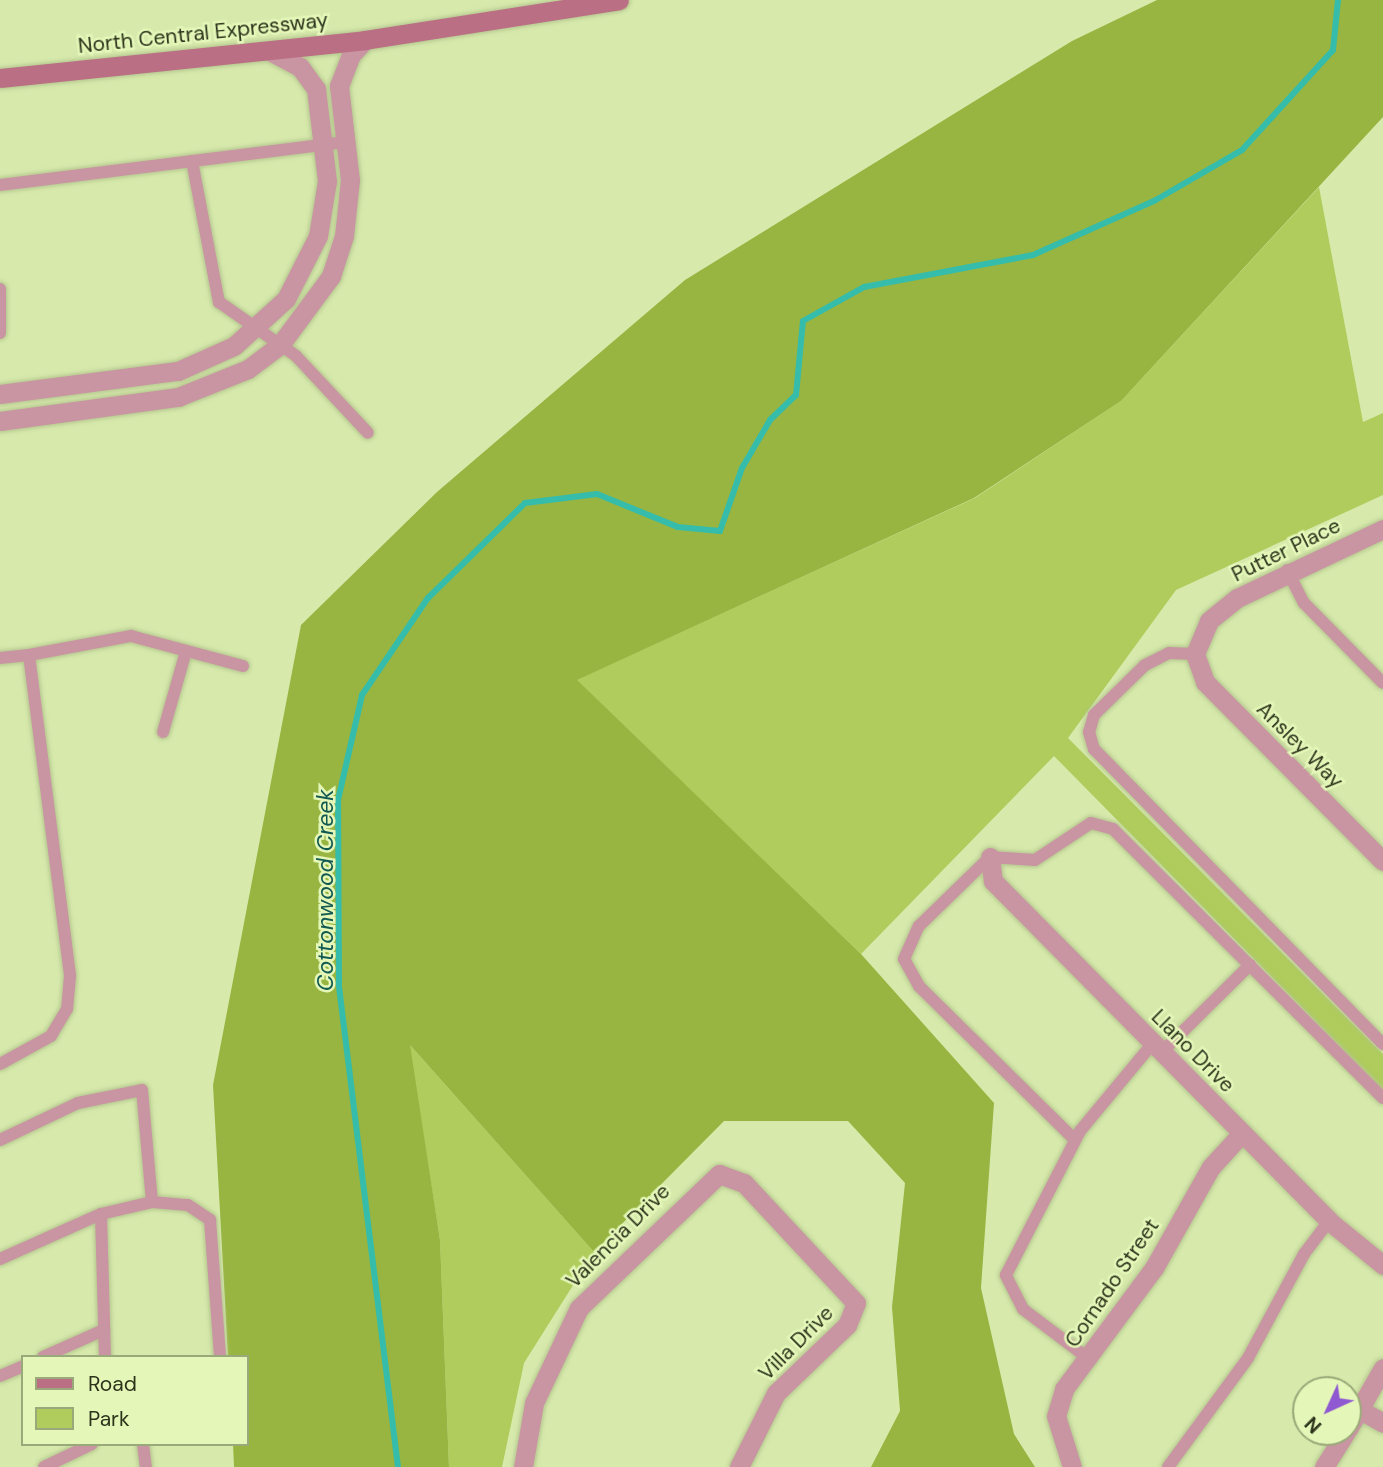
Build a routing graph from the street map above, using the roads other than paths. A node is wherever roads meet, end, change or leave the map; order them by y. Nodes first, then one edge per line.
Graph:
1 (619, 0) edge
2 (365, 40) junction
3 (270, 51) junction
4 (0, 78) edge
5 (345, 142) junction
6 (323, 144) junction
7 (192, 161) junction
8 (0, 185) edge
9 (0, 289) edge
10 (256, 329) junction
11 (0, 333) edge
12 (280, 345) junction
13 (0, 394) edge
14 (0, 421) edge
15 (368, 433) dead end
16 (1383, 529) edge
17 (1287, 570) junction
18 (186, 651) junction
19 (1195, 654) junction
20 (29, 655) junction
21 (0, 658) edge
22 (243, 666) dead end
23 (1383, 683) edge
24 (163, 732) dead end
25 (990, 857) junction
26 (1383, 861) edge
27 (1250, 965) junction
28 (1383, 1044) edge
29 (1158, 1048) junction
30 (0, 1064) edge
31 (1383, 1098) edge
32 (1242, 1133) junction
33 (0, 1140) edge
34 (1075, 1140) junction
35 (726, 1174) joint
36 (152, 1202) junction
37 (101, 1214) junction
38 (1329, 1221) junction
39 (0, 1259) edge
40 (1383, 1265) edge
41 (104, 1330) junction
42 (48, 1355) edge
43 (105, 1355) edge
44 (220, 1355) edge
45 (1089, 1359) junction
46 (21, 1367) edge
47 (1382, 1373) edge
48 (0, 1376) edge
49 (1362, 1407) edge
50 (1362, 1411) edge
51 (1383, 1423) edge
52 (88, 1446) edge
53 (143, 1446) edge
54 (1338, 1446) edge
55 (44, 1467) edge
56 (146, 1467) edge
57 (523, 1467) edge
58 (739, 1467) edge
59 (1072, 1467) edge
60 (1168, 1467) edge
61 (1325, 1467) edge

1 - 2 main road, North Central Expressway
2 - 3 main road, North Central Expressway
2 - 5 street
3 - 4 main road, North Central Expressway
3 - 6 street
5 - 6 lane
5 - 12 street
6 - 7 lane
6 - 10 street
7 - 8 lane
7 - 10 lane
9 - 11 lane
10 - 12 lane
10 - 13 street
12 - 14 street
12 - 15 lane
16 - 17 street, Putter Place
17 - 19 street, Putter Place
17 - 23 lane
18 - 20 lane
18 - 22 lane
18 - 24 lane
19 - 26 street, Ansley Way
19 - 28 lane
20 - 21 lane
20 - 30 lane
25 - 27 lane
25 - 29 street, Llano Drive
25 - 34 lane
27 - 29 lane
27 - 31 lane
29 - 32 street, Llano Drive
29 - 34 lane
32 - 38 street, Llano Drive
32 - 45 street, Cornado Street
33 - 36 lane
34 - 45 lane
35 - 57 street, Valencia Drive
35 - 58 street, Villa Drive
36 - 37 lane
36 - 44 lane
37 - 39 lane
37 - 41 lane
38 - 40 street, Llano Drive
38 - 60 lane
41 - 42 lane
41 - 43 lane
45 - 59 street, Cornado Street
46 - 48 lane
47 - 49 street
50 - 51 street
52 - 55 lane
53 - 56 lane
54 - 61 street

